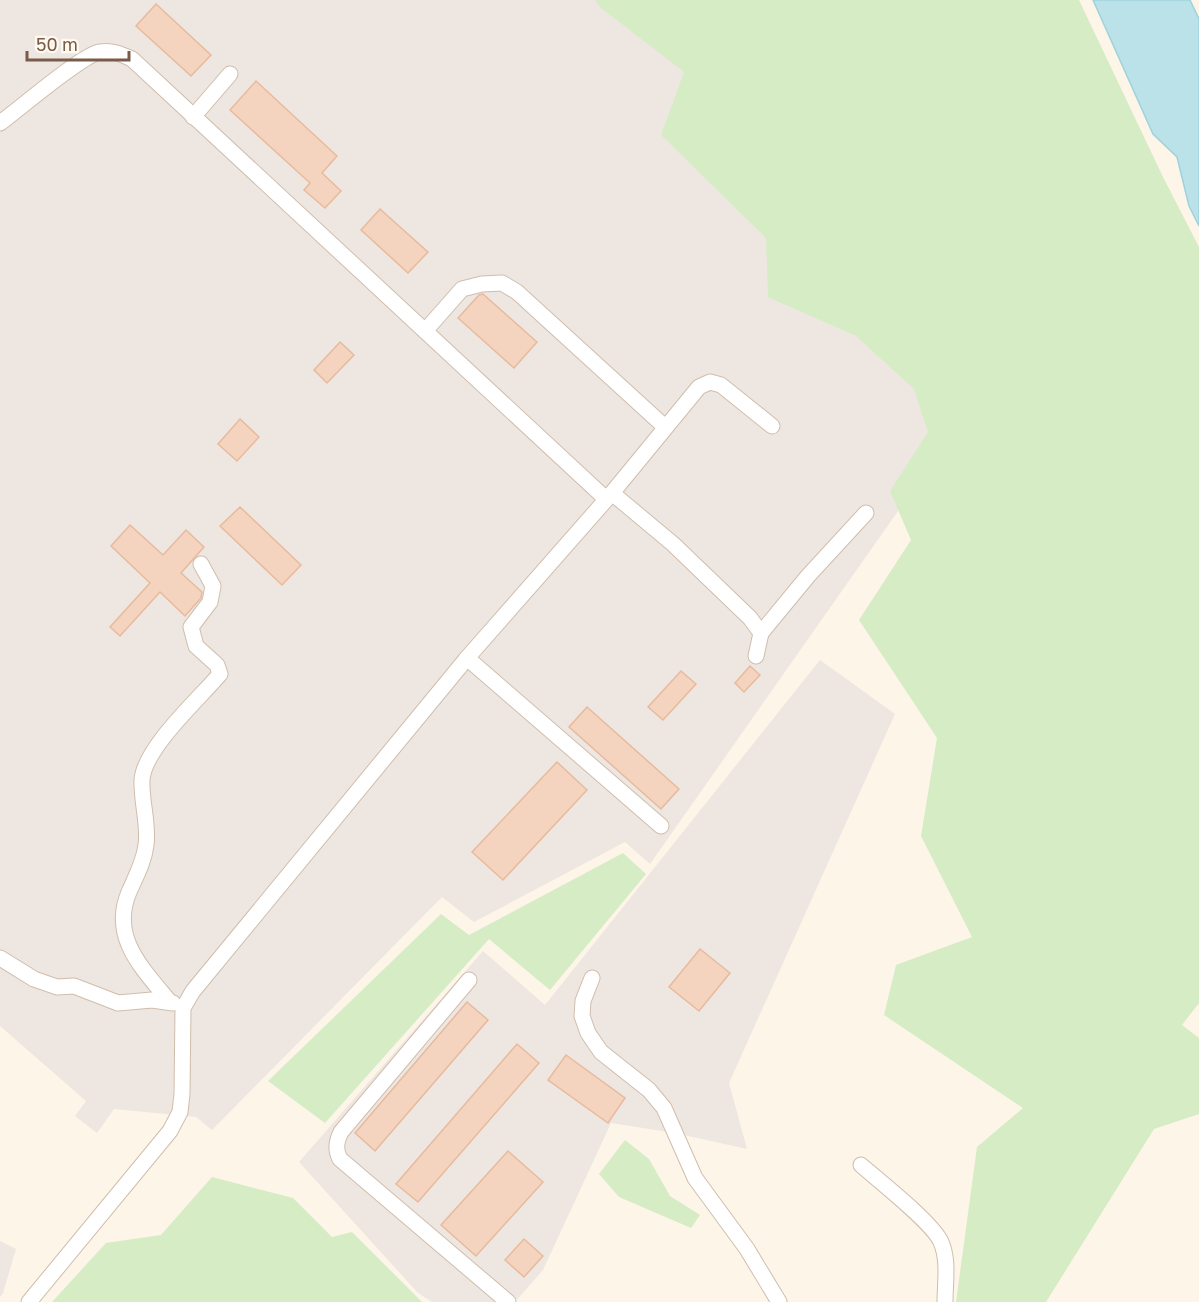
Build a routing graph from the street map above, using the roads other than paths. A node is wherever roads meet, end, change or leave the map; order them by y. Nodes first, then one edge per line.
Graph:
1 (230, 74) dead end
2 (194, 117) junction
3 (0, 123) edge
4 (425, 331) junction
5 (772, 426) dead end
6 (665, 427) junction
7 (609, 496) junction
8 (866, 513) dead end
9 (201, 564) dead end
10 (761, 633) junction
11 (756, 657) dead end
12 (467, 658) junction
13 (661, 826) dead end
14 (0, 958) edge
15 (592, 978) dead end
16 (469, 980) dead end
17 (169, 1001) junction
18 (183, 1008) junction
19 (861, 1165) dead end
20 (29, 1302) edge
21 (508, 1302) edge
22 (779, 1302) edge
23 (945, 1302) edge

1 - 2 lane
2 - 3 lane
2 - 4 lane
4 - 6 lane
4 - 7 lane
5 - 6 lane
6 - 7 lane
7 - 10 lane
7 - 12 lane
8 - 10 lane
9 - 17 lane
10 - 11 lane
12 - 13 lane
12 - 18 lane
14 - 17 lane
15 - 22 lane
16 - 21 lane
17 - 18 lane
18 - 20 lane
19 - 23 lane

